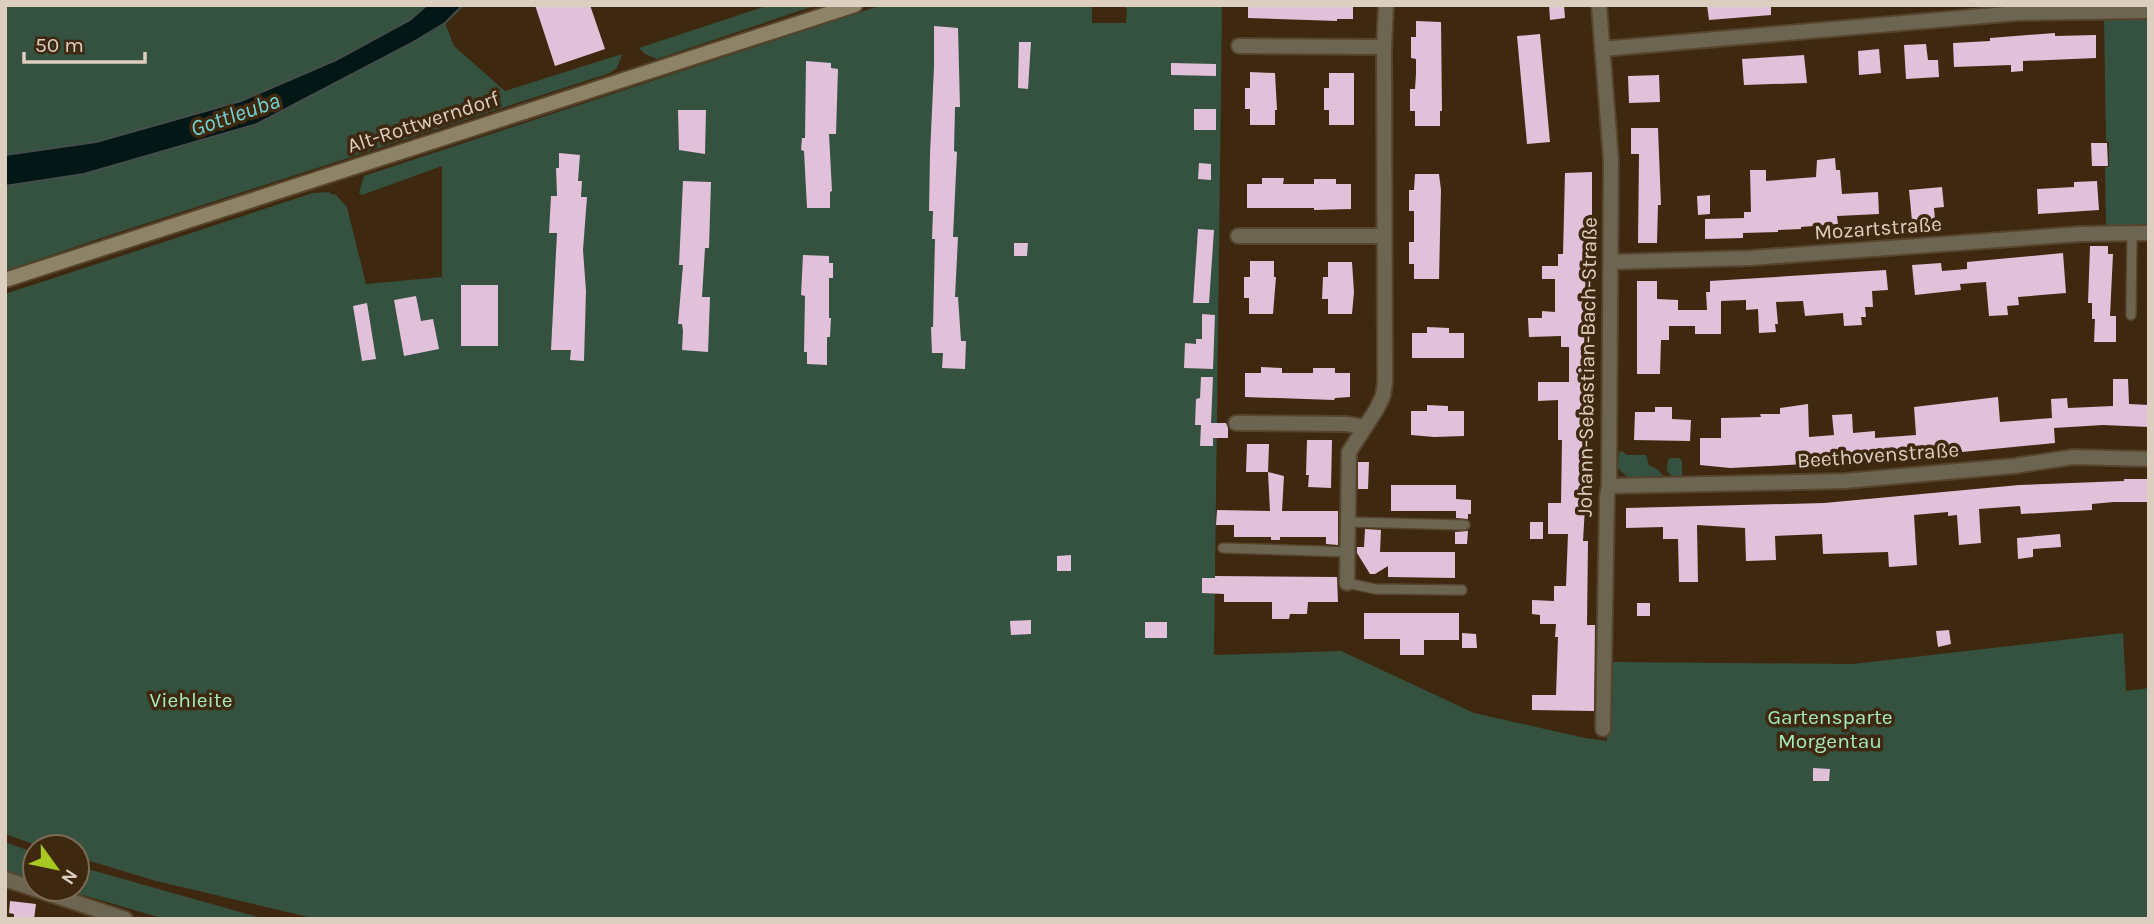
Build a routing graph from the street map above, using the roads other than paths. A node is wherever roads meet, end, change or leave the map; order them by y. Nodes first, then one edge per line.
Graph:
1 (855, 5) edge
2 (1386, 5) edge
3 (1599, 5) edge
4 (2149, 11) edge
5 (1239, 46) dead end
6 (1384, 47) junction
7 (1602, 49) junction
8 (2132, 233) junction
9 (2149, 233) edge
10 (1238, 236) dead end
11 (1383, 236) junction
12 (1611, 262) junction
13 (5, 280) edge
14 (2131, 315) dead end
15 (1236, 423) dead end
16 (1364, 427) junction
17 (2149, 458) edge
18 (1609, 485) junction
19 (1348, 522) junction
20 (1465, 524) dead end
21 (1223, 548) dead end
22 (1348, 552) junction
23 (1347, 583) joint
24 (1462, 590) dead end
25 (1603, 729) dead end
26 (5, 879) edge
27 (125, 919) edge

1 - 13 main road, Alt-Rottwerndorf
2 - 6 street
3 - 7 street, Johann-Sebastian-Bach-Straße
4 - 7 street
5 - 6 street
6 - 11 street
7 - 12 street, Johann-Sebastian-Bach-Straße
8 - 9 street, Mozartstraße
8 - 12 street, Mozartstraße
8 - 14 lane
10 - 11 street
11 - 16 street
12 - 18 street, Johann-Sebastian-Bach-Straße
15 - 16 street
16 - 19 street
17 - 18 street, Beethovenstraße
18 - 25 street, Johann-Sebastian-Bach-Straße
19 - 20 lane
19 - 22 street
21 - 22 lane
22 - 23 street
23 - 24 lane
26 - 27 street

